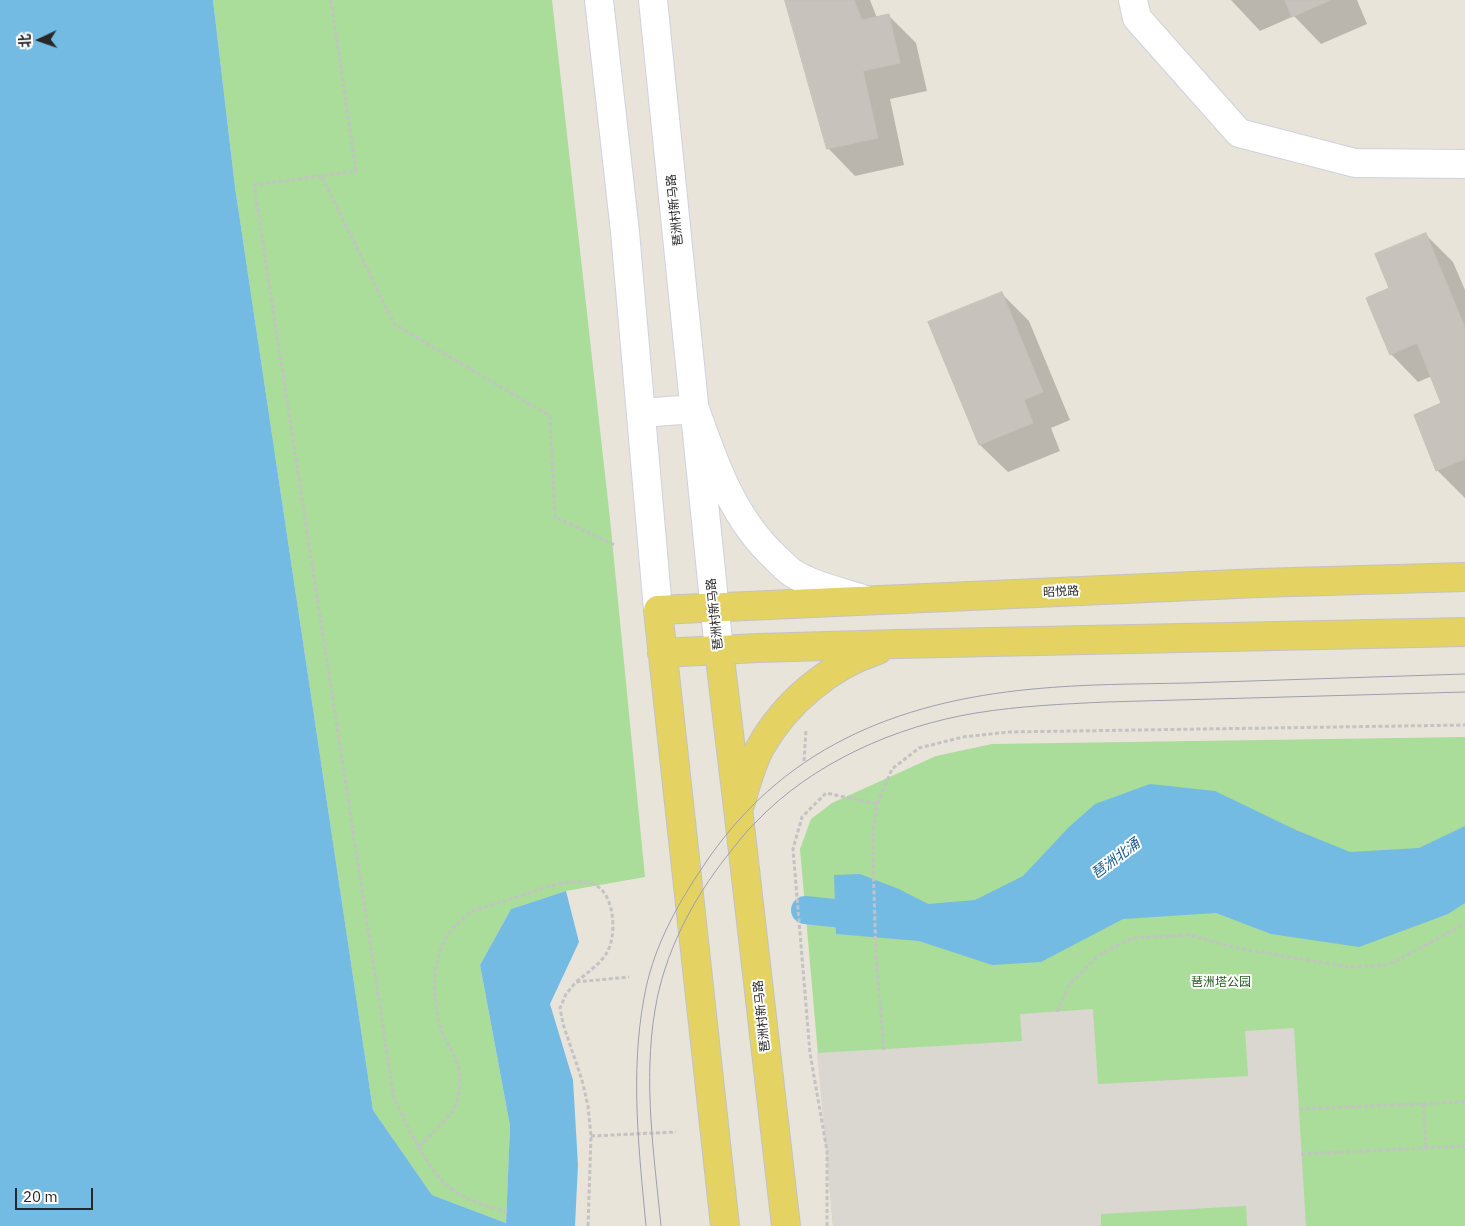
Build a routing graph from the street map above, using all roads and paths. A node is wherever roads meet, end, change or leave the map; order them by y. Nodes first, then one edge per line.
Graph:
1 (331, 0) edge
2 (599, 0) edge
3 (653, 0) edge
4 (1133, 0) edge
5 (1465, 164) edge
6 (322, 177) junction
7 (695, 409) junction
8 (641, 413) junction
9 (615, 545) dead end
10 (1465, 577) edge
11 (870, 601) junction
12 (714, 607) junction
13 (658, 610) junction
14 (1465, 632) edge
15 (897, 644) junction
16 (718, 650) junction
17 (662, 653) junction
18 (807, 721) dead end
19 (1465, 725) edge
20 (804, 761) dead end
21 (878, 804) junction
22 (738, 808) junction
23 (1465, 924) edge
24 (629, 977) dead end
25 (576, 982) junction
26 (1057, 1012) dead end
27 (884, 1050) dead end
28 (1465, 1102) edge
29 (1423, 1104) junction
30 (1299, 1109) dead end
31 (676, 1132) dead end
32 (591, 1136) junction
33 (418, 1146) junction
34 (1465, 1146) edge
35 (1426, 1147) junction
36 (1301, 1154) dead end
37 (507, 1212) dead end
38 (588, 1226) edge
39 (725, 1226) edge
40 (786, 1226) edge
41 (827, 1226) edge

1 - 6 path
2 - 8 street
3 - 7 street, 琶洲村新马路
4 - 5 street
6 - 9 path
6 - 33 path
7 - 8 street
7 - 11 street
7 - 12 street, 琶洲村新马路
8 - 13 street
10 - 11 main road, 昭悦路
11 - 12 main road, 昭悦路
12 - 13 main road, 昭悦路
12 - 16 street, 琶洲村新马路
13 - 17 main road
14 - 15 main road
15 - 16 main road
15 - 22 main road
16 - 17 main road
16 - 22 main road, 琶洲村新马路
17 - 39 main road
18 - 20 path
19 - 21 path
21 - 27 path
21 - 41 path
22 - 40 main road, 琶洲村新马路
23 - 26 path
24 - 25 path
25 - 32 path
25 - 33 path
28 - 29 path
29 - 30 path
29 - 35 path
31 - 32 path
32 - 38 path
33 - 37 path
34 - 35 path
35 - 36 path

